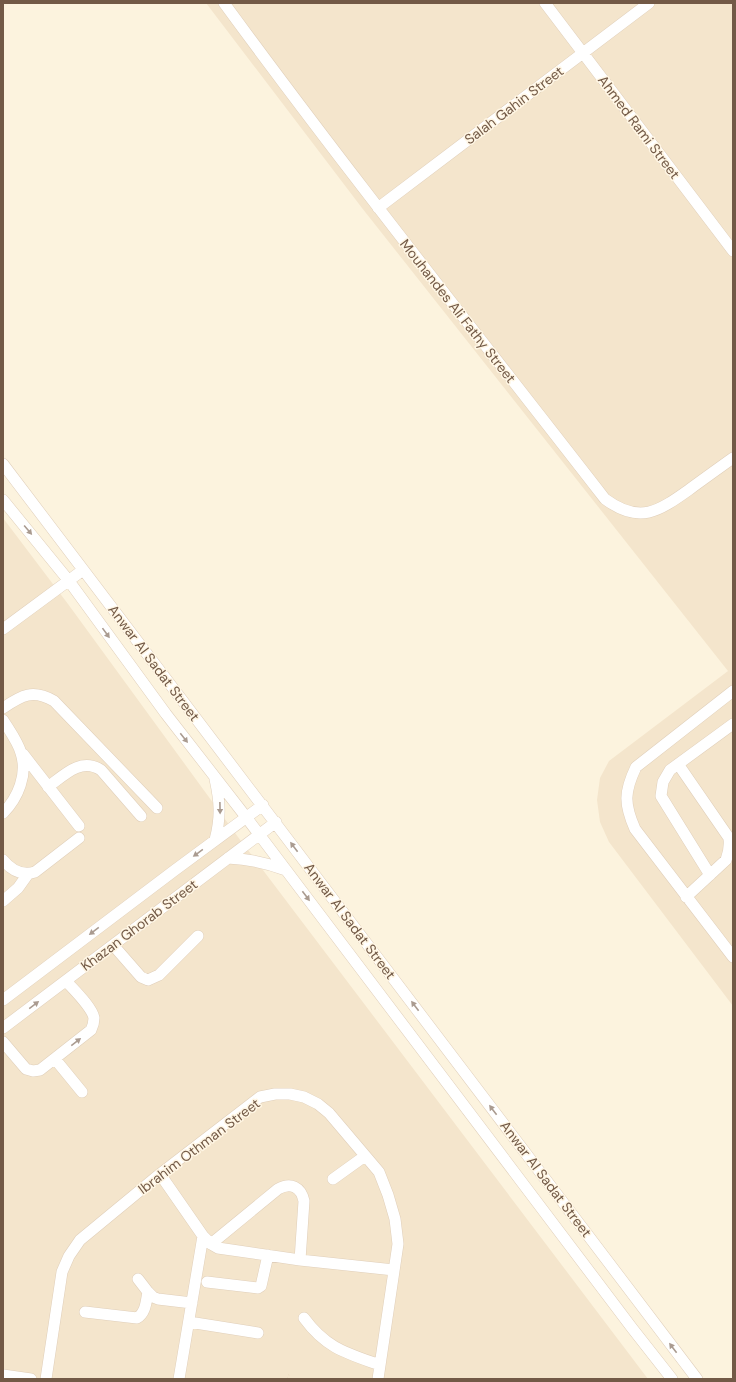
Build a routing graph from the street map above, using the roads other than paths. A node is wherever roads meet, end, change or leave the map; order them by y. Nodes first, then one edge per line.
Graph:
1 (224, 3) edge
2 (544, 3) edge
3 (650, 3) edge
4 (583, 53) junction
5 (378, 208) junction
6 (733, 251) edge
7 (733, 458) edge
8 (3, 464) edge
9 (3, 500) edge
10 (83, 570) junction
11 (69, 581) junction
12 (3, 629) edge
13 (733, 691) edge
14 (3, 708) edge
15 (3, 720) edge
16 (733, 724) edge
17 (21, 752) junction
18 (678, 764) junction
19 (123, 772) junction
20 (215, 776) junction
21 (114, 786) junction
22 (48, 787) junction
23 (263, 805) junction
24 (157, 808) dead end
25 (3, 813) edge
26 (141, 816) dead end
27 (246, 817) junction
28 (276, 822) junction
29 (79, 826) dead end
30 (260, 835) junction
31 (79, 838) dead end
32 (215, 840) junction
33 (228, 858) junction
34 (3, 860) edge
35 (286, 870) junction
36 (28, 874) junction
37 (710, 875) junction
38 (686, 896) junction
39 (3, 901) edge
40 (198, 936) dead end
41 (113, 945) junction
42 (733, 957) edge
43 (66, 981) junction
44 (3, 1000) edge
45 (3, 1028) edge
46 (3, 1042) edge
47 (55, 1059) junction
48 (82, 1092) dead end
49 (365, 1156) junction
50 (160, 1174) junction
51 (332, 1179) dead end
52 (203, 1236) junction
53 (211, 1244) junction
54 (268, 1255) junction
55 (300, 1260) junction
56 (394, 1270) junction
57 (138, 1279) dead end
58 (207, 1282) dead end
59 (148, 1292) junction
60 (192, 1303) junction
61 (85, 1312) dead end
62 (304, 1318) dead end
63 (189, 1322) junction
64 (258, 1333) dead end
65 (380, 1365) junction
66 (3, 1375) edge
67 (31, 1379) edge
68 (46, 1379) edge
69 (179, 1379) edge
70 (378, 1379) edge
71 (672, 1379) edge
72 (696, 1379) edge

1 - 5 street, Mouhandes Ali Fathy Street
2 - 4 street, Ahmed Rami Street
3 - 4 street, Salah Gahin Street
4 - 5 street, Salah Gahin Street
4 - 6 street, Ahmed Rami Street
5 - 7 street, Mouhandes Ali Fathy Street
8 - 10 street, Anwar Al Sadat Street
9 -> 11 street, Anwar Al Sadat Street
10 - 11 street
10 - 23 street, Anwar Al Sadat Street
11 - 12 street
11 -> 20 street, Anwar Al Sadat Street
13 - 38 street
14 - 19 street
15 - 17 street
16 - 18 street
17 - 22 street
17 - 25 street
18 - 37 street
18 - 37 street
19 - 21 street
19 - 24 street
20 - 27 street, Anwar Al Sadat Street
20 -> 32 street
21 - 22 street
21 - 26 street
22 - 29 street
23 - 27 street, Khazan Ghorab Street
23 - 28 street, Anwar Al Sadat Street
27 - 30 street, Anwar Al Sadat Street
27 - 32 street, Khazan Ghorab Street
28 - 30 street, Khazan Ghorab Street
72 -> 28 street, Anwar Al Sadat Street
30 - 33 street, Khazan Ghorab Street
30 - 35 street, Anwar Al Sadat Street
31 - 36 street
32 -> 44 street, Khazan Ghorab Street
33 - 35 street
33 - 41 street, Khazan Ghorab Street
34 - 36 street
35 -> 71 street, Anwar Al Sadat Street
36 - 39 street
37 - 38 street
38 - 42 street
40 - 41 street
41 - 43 street, Khazan Ghorab Street
45 -> 43 street, Khazan Ghorab Street
47 -> 43 street
46 - 47 street
47 - 48 street
49 - 50 street, Ibrahim Othman Street
49 - 51 street
49 - 56 street, Ibrahim Othman Street
50 - 52 street
50 - 68 street, Ibrahim Othman Street
52 - 53 street
52 - 60 street
53 - 54 street
53 - 55 street
54 - 55 street
54 - 58 street
55 - 56 street
56 - 65 street, Ibrahim Othman Street
57 - 59 street
59 - 60 street
59 - 61 street
60 - 63 street
62 - 65 street
63 - 64 street
63 - 69 street
65 - 70 street, Ibrahim Othman Street
66 - 67 street

